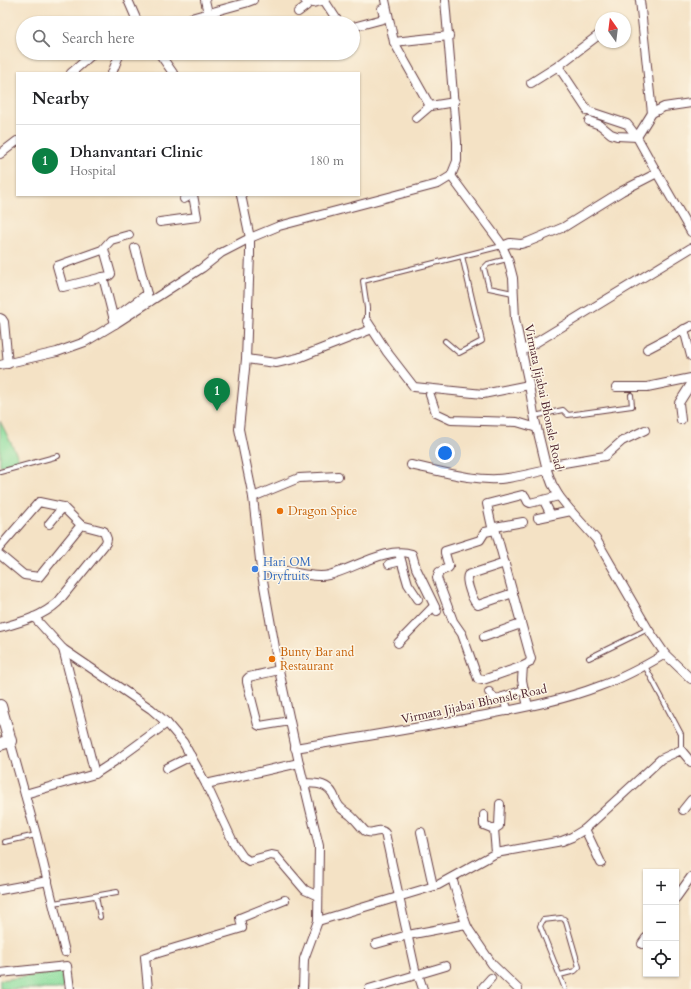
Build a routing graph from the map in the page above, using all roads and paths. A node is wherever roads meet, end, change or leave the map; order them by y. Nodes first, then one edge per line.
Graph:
1 (128, 0) edge
2 (205, 0) edge
3 (253, 0) edge
4 (325, 0) edge
5 (380, 0) edge
6 (385, 0) edge
7 (446, 0) edge
8 (640, 0) edge
9 (307, 1) edge
10 (298, 12) dead end
11 (208, 13) junction
12 (133, 16) edge
13 (198, 16) edge
14 (335, 16) edge
15 (360, 25) edge
16 (449, 36) junction
17 (595, 38) edge
18 (394, 42) junction
19 (86, 60) edge
20 (117, 60) edge
21 (164, 60) edge
22 (558, 66) junction
23 (72, 72) edge
24 (112, 72) edge
25 (172, 72) edge
26 (531, 83) dead end
27 (455, 102) junction
28 (691, 103) edge
29 (430, 106) junction
30 (652, 112) junction
31 (416, 118) dead end
32 (589, 121) dead end
33 (637, 137) junction
34 (16, 142) edge
35 (0, 154) edge
36 (657, 173) junction
37 (451, 176) junction
38 (189, 196) edge
39 (241, 196) edge
40 (160, 222) dead end
41 (691, 232) edge
42 (129, 235) dead end
43 (250, 238) junction
44 (502, 246) junction
45 (135, 248) dead end
46 (691, 248) edge
47 (104, 249) junction
48 (462, 256) junction
49 (508, 258) junction
50 (103, 278) junction
51 (514, 293) junction
52 (148, 298) junction
53 (0, 318) edge
54 (114, 320) junction
55 (367, 321) joint
56 (688, 328) edge
57 (372, 329) junction
58 (445, 341) dead end
59 (647, 349) dead end
60 (522, 350) junction
61 (691, 356) edge
62 (246, 359) junction
63 (4, 364) edge
64 (691, 378) edge
65 (691, 384) edge
66 (530, 385) junction
67 (616, 387) dead end
68 (430, 395) dead end
69 (631, 395) dead end
70 (534, 416) junction
71 (681, 420) dead end
72 (537, 428) junction
73 (645, 430) dead end
74 (58, 456) dead end
75 (411, 465) dead end
76 (546, 468) junction
77 (0, 472) edge
78 (338, 476) dead end
79 (559, 496) junction
80 (253, 497) junction
81 (545, 503) dead end
82 (63, 507) junction
83 (571, 511) junction
84 (551, 515) junction
85 (538, 518) dead end
86 (523, 522) dead end
87 (49, 524) dead end
88 (81, 525) junction
89 (0, 547) edge
90 (0, 555) edge
91 (400, 557) junction
92 (505, 563) junction
93 (389, 564) dead end
94 (261, 569) junction
95 (513, 593) junction
96 (418, 599) dead end
97 (34, 617) junction
98 (521, 624) junction
99 (0, 628) edge
100 (648, 629) junction
101 (484, 637) dead end
102 (398, 643) dead end
103 (63, 649) junction
104 (665, 654) junction
105 (589, 658) dead end
106 (523, 666) junction
107 (644, 666) junction
108 (279, 670) junction
109 (691, 679) edge
110 (524, 690) junction
111 (489, 692) dead end
112 (503, 697) junction
113 (0, 706) edge
114 (528, 706) junction
115 (508, 711) junction
116 (290, 721) junction
117 (168, 723) junction
118 (5, 743) edge
119 (295, 748) junction
120 (681, 750) junction
121 (191, 756) junction
122 (691, 762) edge
123 (299, 763) junction
124 (167, 768) dead end
125 (95, 774) junction
126 (206, 784) junction
127 (303, 784) junction
128 (25, 794) junction
129 (691, 800) edge
130 (500, 804) dead end
131 (683, 810) dead end
132 (484, 814) dead end
133 (494, 828) junction
134 (585, 829) junction
135 (421, 832) dead end
136 (36, 834) junction
137 (5, 842) dead end
138 (496, 853) junction
139 (601, 864) dead end
140 (691, 877) edge
141 (452, 878) junction
142 (48, 881) junction
143 (433, 886) junction
144 (0, 890) edge
145 (117, 892) dead end
146 (679, 894) edge
147 (96, 896) junction
148 (318, 896) junction
149 (399, 896) junction
150 (285, 900) dead end
151 (54, 903) junction
152 (100, 917) dead end
153 (318, 921) junction
154 (466, 924) junction
155 (408, 935) junction
156 (376, 944) dead end
157 (65, 952) dead end
158 (446, 966) dead end
159 (0, 973) edge
160 (416, 974) junction
161 (560, 975) junction
162 (491, 978) dead end
163 (70, 989) edge
164 (148, 989) edge
165 (303, 989) edge
166 (369, 989) edge
167 (423, 989) edge
168 (483, 989) edge
169 (518, 989) edge
170 (566, 989) edge

1 - 12 street
2 - 11 street
3 - 11 street
4 - 9 street
4 - 14 street
5 - 15 street
6 - 18 street
7 - 16 street
8 - 30 street
9 - 10 street
11 - 13 street
16 - 18 street
16 - 27 street
17 - 22 street
18 - 29 street
19 - 23 street
20 - 24 street
21 - 25 street
22 - 26 street
22 - 33 street
27 - 29 street
27 - 37 street
28 - 30 street
29 - 31 street
30 - 33 street
32 - 33 street
33 - 36 street
34 - 35 street
36 - 41 street
36 - 44 street
37 - 43 street
37 - 44 street, Virmata Jijabai Bhonsle Road
38 - 40 street
39 - 43 street
42 - 47 street
43 - 52 street
43 - 62 street
44 - 48 lane
44 - 49 street, Virmata Jijabai Bhonsle Road
45 - 52 street
46 - 60 street
47 - 50 street
47 - 50 street
48 - 55 lane
48 - 58 lane
49 - 51 street, Virmata Jijabai Bhonsle Road
49 - 51 lane
50 - 54 street
51 - 60 street, Virmata Jijabai Bhonsle Road
52 - 54 street
53 - 63 street
54 - 63 street
55 - 57 street
56 - 59 street
56 - 61 street
57 - 62 street
57 - 66 street
60 - 66 street, Virmata Jijabai Bhonsle Road
62 - 80 street
64 - 67 street
65 - 71 street
66 - 70 street, Virmata Jijabai Bhonsle Road
68 - 72 street
69 - 70 lane
70 - 72 street, Virmata Jijabai Bhonsle Road
72 - 76 street, Virmata Jijabai Bhonsle Road
73 - 76 street
74 - 77 lane
75 - 76 street
76 - 79 street, Virmata Jijabai Bhonsle Road
78 - 80 street
79 - 83 street, Virmata Jijabai Bhonsle Road
79 - 86 street
80 - 94 street
81 - 84 street
82 - 87 street
82 - 88 street
82 - 89 street
83 - 84 street
83 - 100 street, Virmata Jijabai Bhonsle Road
84 - 85 street
88 - 90 street
88 - 97 street
91 - 93 street
91 - 94 street
91 - 96 street
91 - 102 street
92 - 95 street
92 - 95 street
92 - 106 street
94 - 108 street
95 - 98 street
97 - 99 street
97 - 103 street
98 - 101 street
98 - 106 street
100 - 104 street, Virmata Jijabai Bhonsle Road
100 - 105 lane
103 - 117 street
103 - 125 street
104 - 107 street, Virmata Jijabai Bhonsle Road
104 - 109 street
106 - 110 street
107 - 114 street, Virmata Jijabai Bhonsle Road
107 - 120 lane
108 - 116 street
108 - 116 street
110 - 112 street
110 - 114 street
111 - 112 street
112 - 115 street
113 - 118 street
114 - 115 street, Virmata Jijabai Bhonsle Road
115 - 119 street, Virmata Jijabai Bhonsle Road
116 - 119 street
117 - 121 street
117 - 125 street
118 - 128 street
119 - 123 street
120 - 122 street
120 - 134 street
121 - 124 street
121 - 126 street
123 - 126 street
123 - 127 street
125 - 128 street
126 - 148 street
127 - 148 street
127 - 149 street
128 - 136 street
129 - 131 street
130 - 133 street
132 - 133 street
133 - 138 street
134 - 138 street
134 - 139 street
135 - 143 street
136 - 137 lane
136 - 142 street
138 - 141 street
140 - 146 street
141 - 143 street
141 - 154 street
142 - 144 street
142 - 151 street
143 - 149 street
145 - 147 lane
147 - 151 lane
147 - 152 lane
148 - 153 street
149 - 153 street
149 - 155 street
150 - 164 street
151 - 157 street
153 - 165 street
154 - 155 street
154 - 169 street
155 - 156 street
155 - 160 street
158 - 160 street
159 - 163 street
160 - 166 street
160 - 167 street
161 - 161 lane
161 - 170 lane
162 - 168 street

